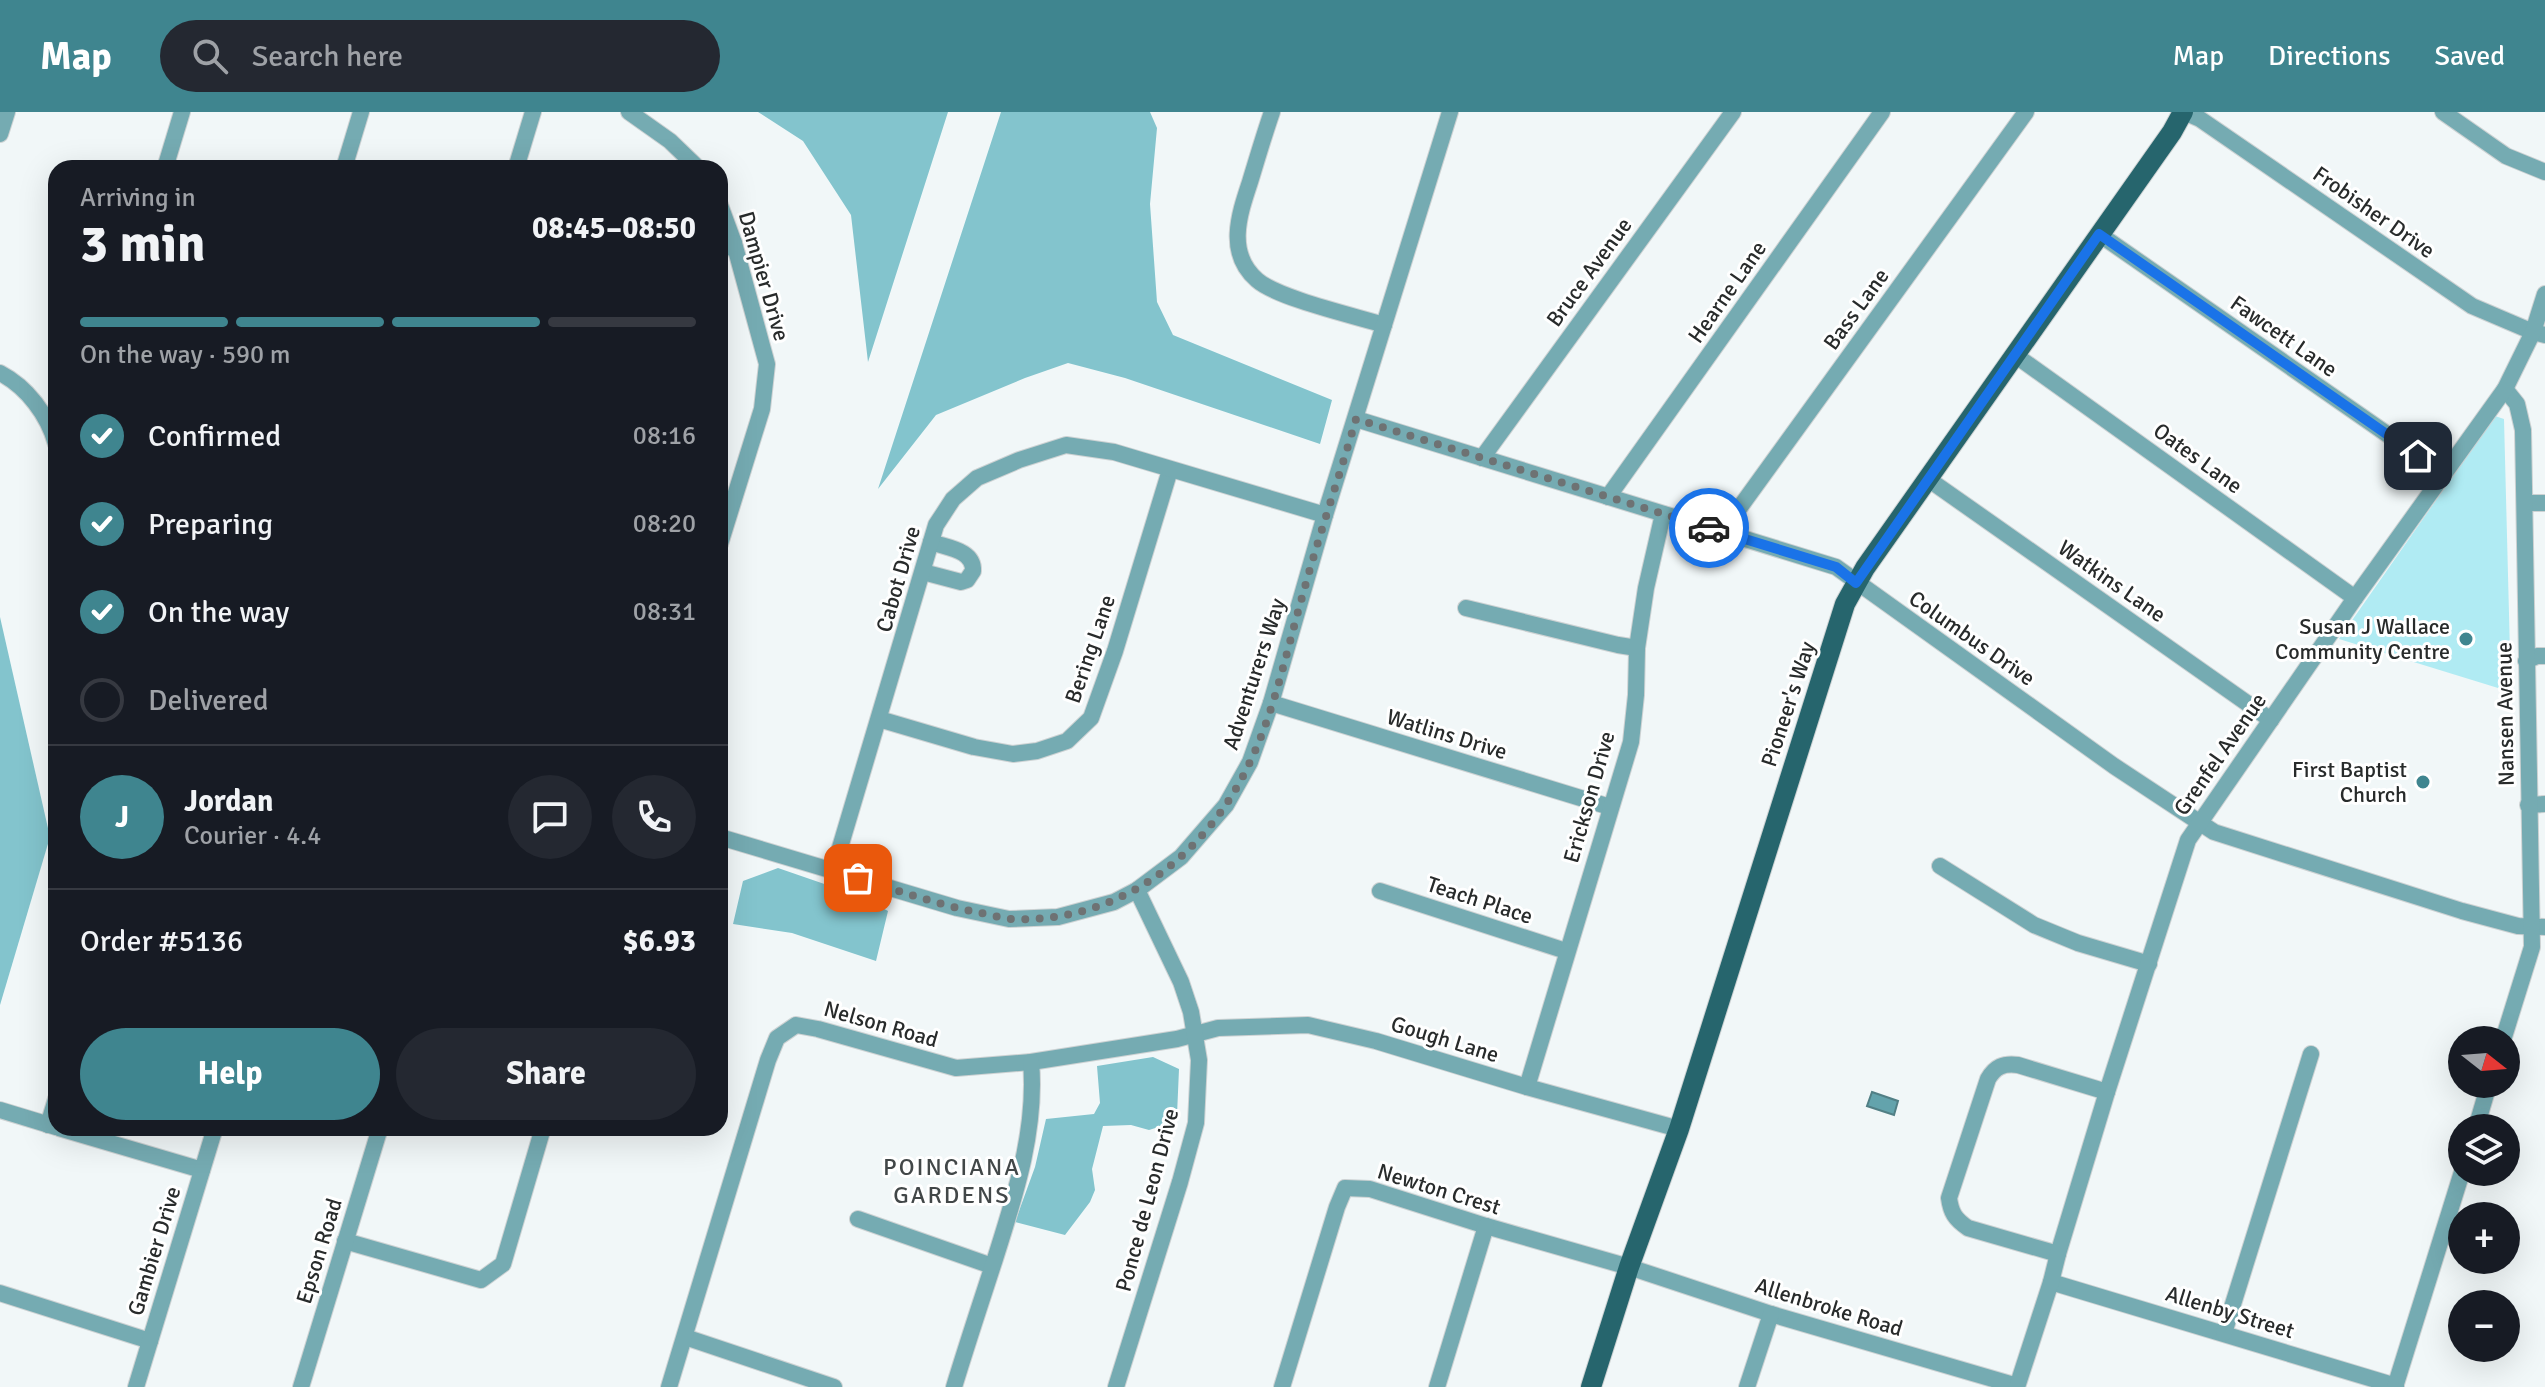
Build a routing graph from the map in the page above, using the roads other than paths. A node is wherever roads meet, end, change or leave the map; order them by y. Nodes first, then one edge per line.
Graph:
1 (7, 112) edge
2 (182, 112) edge
3 (361, 112) edge
4 (533, 112) edge
5 (629, 112) edge
6 (1272, 112) edge
7 (1450, 112) edge
8 (1733, 112) edge
9 (1882, 112) edge
10 (2026, 112) edge
11 (2183, 112) edge
12 (2443, 112) edge
13 (0, 134) edge
14 (167, 160) edge
15 (346, 160) edge
16 (518, 160) edge
17 (690, 160) edge
18 (2545, 172) edge
19 (2099, 234) junction
20 (728, 250) edge
21 (2545, 294) edge
22 (1384, 325) junction
23 (2539, 334) edge
24 (2015, 355) junction
25 (0, 373) edge
26 (2505, 389) junction
27 (48, 417) edge
28 (1356, 419) junction
29 (1482, 458) junction
30 (1170, 470) junction
31 (2443, 473) junction
32 (1928, 479) junction
33 (1608, 497) junction
34 (2526, 503) junction
35 (2545, 503) edge
36 (1663, 514) junction
37 (1325, 515) junction
38 (728, 518) edge
39 (1722, 532) junction
40 (931, 542) junction
41 (923, 572) junction
42 (1856, 583) junction
43 (2355, 598) junction
44 (1466, 608) dead end
45 (1637, 648) junction
46 (2545, 656) edge
47 (2526, 661) junction
48 (1271, 703) junction
49 (879, 719) junction
50 (2271, 720) junction
51 (2536, 804) edge
52 (1610, 807) junction
53 (2198, 823) junction
54 (728, 839) edge
55 (1940, 866) dead end
56 (833, 871) junction
57 (1137, 890) junction
58 (1380, 891) dead end
59 (2538, 927) edge
60 (1566, 951) junction
61 (2149, 964) junction
62 (2507, 1026) edge
63 (1195, 1034) junction
64 (2311, 1054) dead end
65 (1031, 1062) junction
66 (1527, 1087) junction
67 (2107, 1092) junction
68 (0, 1110) edge
69 (48, 1125) edge
70 (1679, 1129) junction
71 (85, 1136) edge
72 (213, 1136) edge
73 (378, 1136) edge
74 (541, 1136) edge
75 (202, 1170) junction
76 (2458, 1186) edge
77 (858, 1219) dead end
78 (1486, 1226) junction
79 (345, 1241) junction
80 (2058, 1254) junction
81 (992, 1266) junction
82 (1629, 1267) junction
83 (2051, 1282) junction
84 (0, 1293) edge
85 (1771, 1314) junction
86 (2224, 1333) junction
87 (685, 1337) junction
88 (150, 1341) junction
89 (2017, 1386) edge
90 (136, 1387) edge
91 (301, 1387) edge
92 (669, 1387) edge
93 (834, 1387) edge
94 (954, 1387) edge
95 (1116, 1387) edge
96 (1282, 1387) edge
97 (1437, 1387) edge
98 (1591, 1387) edge
99 (1747, 1387) edge
100 (2396, 1387) edge

1 - 13 street
2 - 14 street
3 - 15 street
4 - 16 street
5 - 17 street
6 - 22 street
7 - 22 street, Adventurers Way
8 - 29 street, Bruce Avenue
9 - 33 street, Hearne Lane
10 - 39 street, Bass Lane
11 - 19 main road, Pioneer's Way
11 - 23 street, Frobisher Drive
12 - 18 street
19 - 24 main road, Pioneer's Way
19 - 31 street, Fawcett Lane
20 - 38 street, Dampier Drive
21 - 23 street, Grenfel Avenue
22 - 28 street, Adventurers Way
23 - 26 street, Grenfel Avenue
24 - 32 main road, Pioneer's Way
24 - 43 street, Oates Lane
25 - 27 street
26 - 31 street, Grenfel Avenue
26 - 34 street, Nansen Avenue
28 - 29 street, Columbus Drive
28 - 37 street, Adventurers Way
29 - 33 street, Columbus Drive
30 - 37 street, Cabot Drive
30 - 40 street, Cabot Drive
30 - 49 street, Bering Lane
31 - 43 street, Grenfel Avenue
32 - 42 main road, Pioneer's Way
32 - 50 street, Watkins Lane
33 - 36 street, Columbus Drive
34 - 35 street
34 - 47 street, Nansen Avenue
36 - 39 street, Columbus Drive
36 - 45 street, Erickson Drive
37 - 48 street, Adventurers Way
39 - 42 street, Columbus Drive
40 - 41 street, Cabot Drive
40 - 41 street
41 - 49 street, Cabot Drive
42 - 53 street, Columbus Drive
42 - 70 main road, Pioneer's Way
43 - 50 street, Grenfel Avenue
44 - 45 street
45 - 52 street, Erickson Drive
46 - 47 street
47 - 51 street, Nansen Avenue
48 - 52 street, Watlins Drive
48 - 57 street, Adventurers Way
49 - 56 street, Cabot Drive
50 - 53 street, Grenfel Avenue
51 - 59 street, Nansen Avenue
52 - 60 street, Erickson Drive
53 - 59 street, Columbus Drive
53 - 61 street, Grenfel Avenue
54 - 56 street, Adventurers Way
55 - 61 street
56 - 57 street, Adventurers Way
57 - 63 street, Ponce de Leon Drive
58 - 60 street, Teach Place
59 - 62 street, Nansen Avenue
60 - 66 street, Erickson Drive
61 - 67 street, Grenfel Avenue
63 - 65 street, Nelson Road
63 - 66 street, Gough Lane
63 - 95 street, Ponce de Leon Drive
64 - 86 street
65 - 81 street
65 - 87 street, Nelson Road
66 - 70 street, Gough Lane
67 - 80 street, Grenfel Avenue
67 - 80 street
68 - 69 street
70 - 82 main road, Pioneer's Way
71 - 75 street
72 - 75 street, Gambier Drive
73 - 79 street, Epson Road
74 - 79 street
75 - 88 street, Gambier Drive
76 - 100 street
77 - 81 street
78 - 82 street, Newton Crest
78 - 96 street, Newton Crest
78 - 97 street
79 - 91 street, Epson Road
80 - 83 street, Grenfel Avenue
81 - 94 street
82 - 85 street, Allenbroke Road
82 - 98 main road, Pioneer's Way
83 - 86 street, Allenby Street
83 - 89 street, Grenfel Avenue
84 - 88 street
85 - 89 street, Allenbroke Road
85 - 99 street
86 - 100 street, Allenby Street
87 - 92 street, Nelson Road
87 - 93 street
88 - 90 street, Gambier Drive

